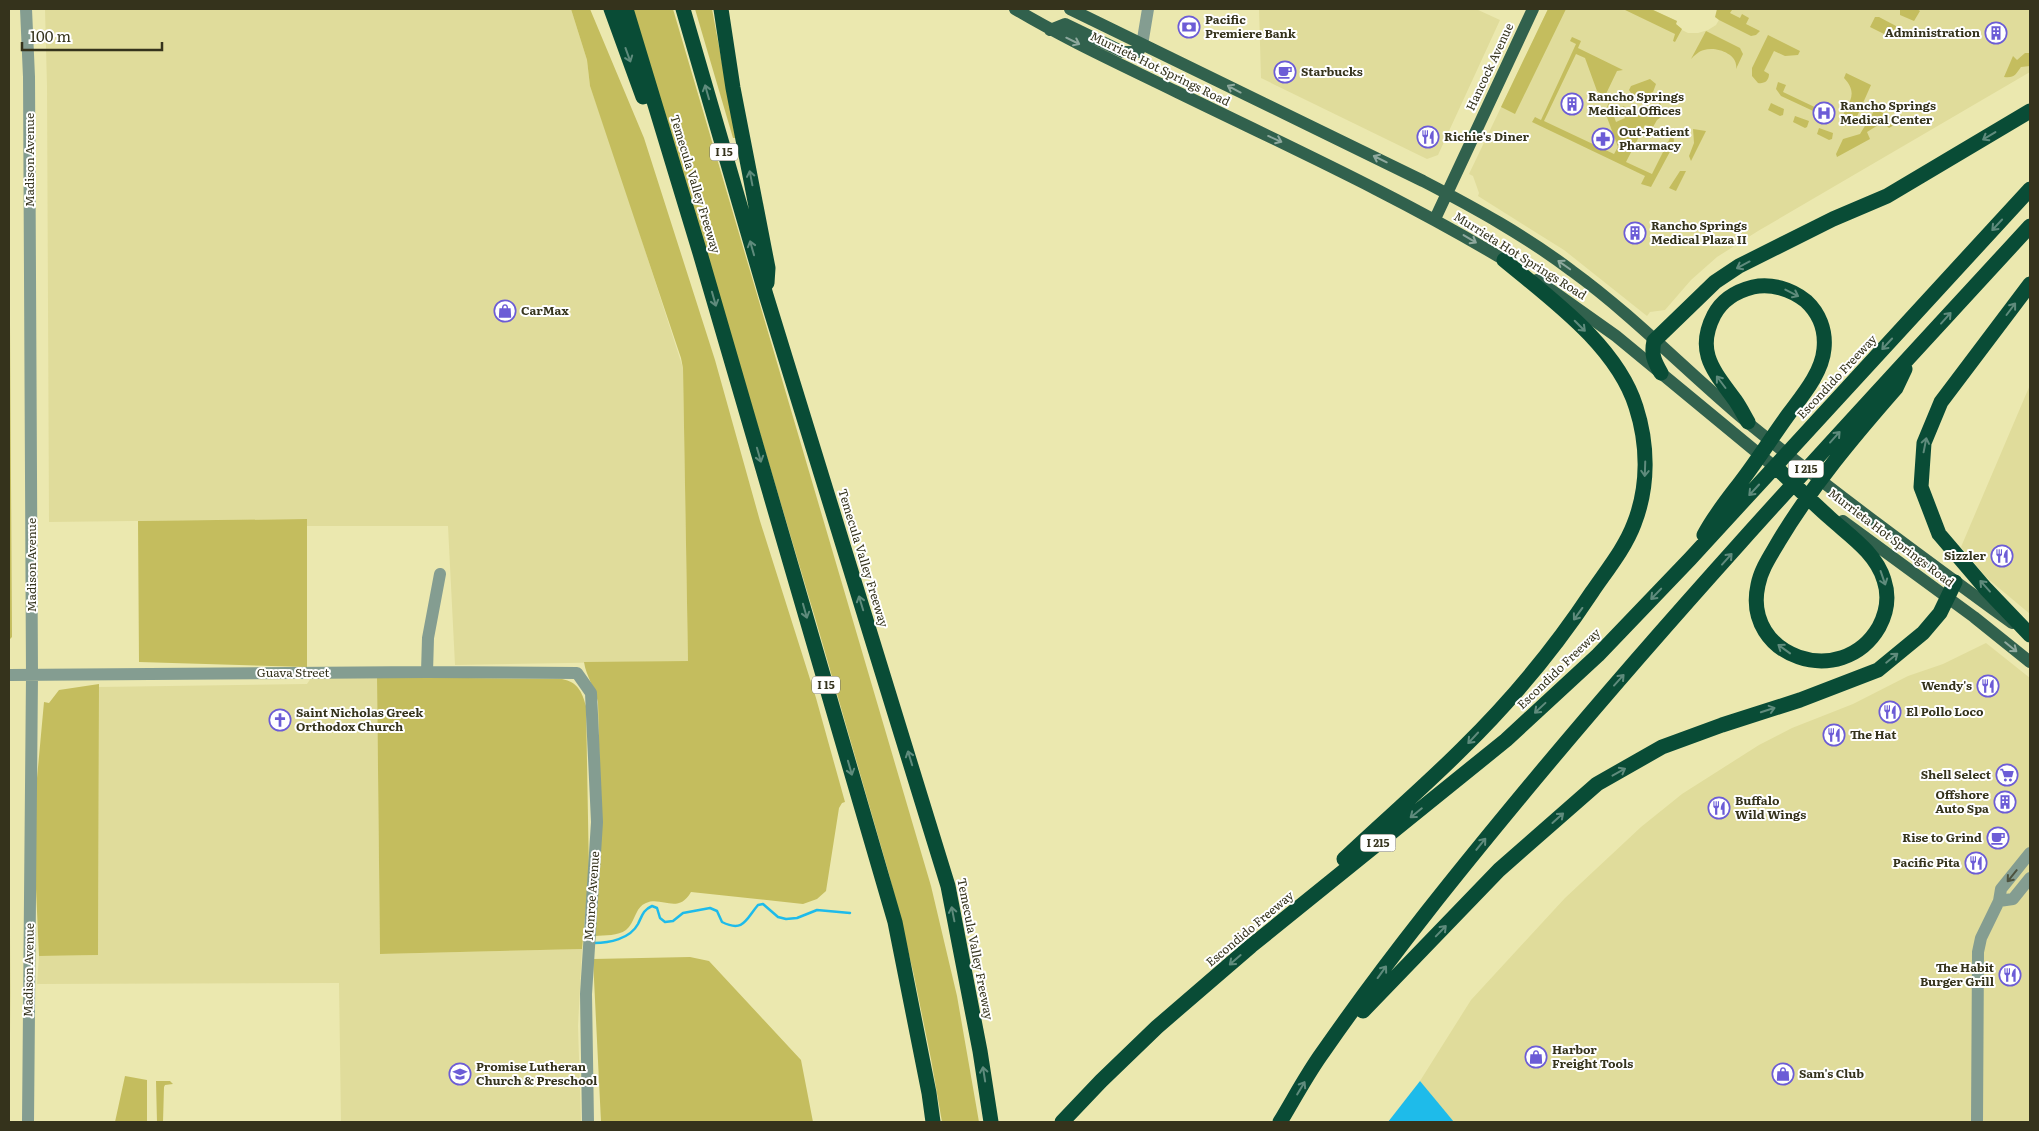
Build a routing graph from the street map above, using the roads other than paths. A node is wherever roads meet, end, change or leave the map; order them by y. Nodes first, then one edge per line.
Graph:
1 (26, 9) edge
2 (611, 9) edge
3 (626, 9) edge
4 (683, 9) edge
5 (721, 9) edge
6 (1015, 9) edge
7 (1070, 9) edge
8 (1148, 9) edge
9 (1533, 9) edge
10 (1050, 30) junction
11 (1142, 44) junction
12 (2030, 111) edge
13 (2030, 189) edge
14 (1447, 193) junction
15 (1435, 219) junction
16 (2030, 226) edge
17 (700, 253) junction
18 (1504, 260) junction
19 (2030, 284) edge
20 (766, 295) junction
21 (1654, 341) junction
22 (1912, 355) junction
23 (1661, 373) junction
24 (1748, 422) junction
25 (1780, 471) joint
26 (1833, 517) junction
27 (1690, 559) junction
28 (440, 574) dead end
29 (1955, 582) junction
30 (1948, 598) junction
31 (2030, 636) edge
32 (2030, 662) edge
33 (427, 672) junction
34 (576, 674) joint
35 (32, 675) junction
36 (9, 676) edge
37 (2030, 853) edge
38 (2030, 878) edge
39 (1999, 901) junction
40 (1251, 946) junction
41 (1321, 1054) junction
42 (991, 1119) edge
43 (28, 1122) edge
44 (588, 1122) edge
45 (933, 1122) edge
46 (1062, 1122) edge
47 (1280, 1122) edge
48 (1977, 1122) edge

1 - 35 street, Madison Avenue
2 -> 17 highway
3 - 17 highway, Temecula Valley Freeway / I 15
20 -> 4 highway, Temecula Valley Freeway / I 15
20 -> 5 highway
6 - 10 main road, Murrieta Hot Springs Road
7 - 11 main road, Murrieta Hot Springs Road
8 - 11 street
9 - 14 main road, Hancock Avenue
10 - 11 main road
10 -> 15 main road, Murrieta Hot Springs Road
14 -> 11 main road, Murrieta Hot Springs Road
12 -> 21 highway
13 -> 27 highway, Escondido Freeway / I 215
14 - 15 main road, Hancock Avenue
21 -> 14 main road, Murrieta Hot Springs Road
15 -> 18 main road, Murrieta Hot Springs Road
22 -> 16 highway, I 215
17 -> 45 highway, Temecula Valley Freeway / I 15
18 - 23 main road, Murrieta Hot Springs Road
18 -> 40 highway
31 -> 19 highway
42 -> 20 highway, Temecula Valley Freeway / I 15
21 - 23 highway
21 - 24 main road, Murrieta Hot Springs Road
26 -> 22 highway
41 -> 22 highway, I 215
23 - 25 main road, Murrieta Hot Springs Road
24 -> 27 highway
24 - 29 main road, Murrieta Hot Springs Road
25 - 26 highway
26 - 30 main road, Murrieta Hot Springs Road
27 -> 40 highway, Escondido Freeway / I 215
28 - 33 street
29 - 30 highway
29 - 31 main road, Murrieta Hot Springs Road
30 -> 32 main road, Murrieta Hot Springs Road
41 -> 30 highway
33 - 34 street, Guava Street
33 - 35 street, Guava Street
34 - 44 street, Monroe Avenue
35 - 36 street, Guava Street
35 - 43 street, Madison Avenue
37 -> 39 street
38 - 39 street
39 - 48 street
40 -> 46 highway, Escondido Freeway / I 215
47 -> 41 highway, I 215

